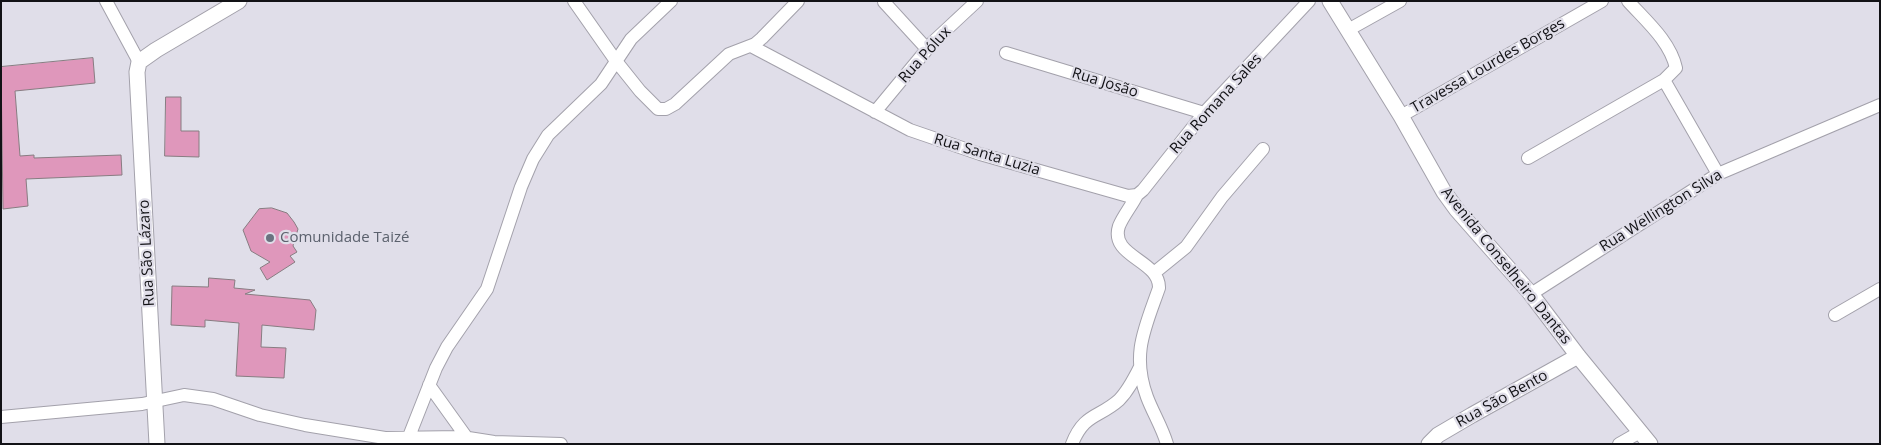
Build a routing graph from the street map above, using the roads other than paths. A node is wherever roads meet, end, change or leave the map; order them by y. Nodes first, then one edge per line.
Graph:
1 (106, 1) edge
2 (239, 1) edge
3 (574, 1) edge
4 (671, 1) edge
5 (798, 1) edge
6 (885, 1) edge
7 (977, 1) edge
8 (1309, 1) edge
9 (1330, 1) edge
10 (1400, 1) edge
11 (1602, 1) edge
12 (1628, 1) edge
13 (1348, 30) junction
14 (751, 46) junction
15 (927, 49) junction
16 (1006, 53) dead end
17 (616, 61) junction
18 (139, 62) junction
19 (1664, 80) junction
20 (1880, 105) edge
21 (875, 112) junction
22 (1204, 113) junction
23 (1401, 116) junction
24 (1263, 149) dead end
25 (1528, 158) dead end
26 (1718, 174) junction
27 (1137, 195) junction
28 (1154, 273) junction
29 (1880, 289) edge
30 (1531, 294) junction
31 (1835, 316) dead end
32 (1578, 356) junction
33 (1140, 367) junction
34 (429, 385) junction
35 (156, 401) junction
36 (1, 417) edge
37 (1640, 432) junction
38 (467, 438) junction
39 (408, 439) junction
40 (157, 444) edge
41 (561, 444) edge
42 (1072, 444) edge
43 (1167, 444) edge
44 (1429, 444) edge
45 (1619, 444) edge
46 (1650, 444) edge

1 - 18 street
2 - 18 street
3 - 17 street
4 - 17 street
5 - 14 street
6 - 15 street
7 - 15 street, Rua Pólux
8 - 22 street, Rua Romana Sales
9 - 13 street, Avenida Conselheiro Dantas
10 - 13 street
11 - 23 street, Travessa Lourdes Borges
12 - 19 street
13 - 23 street, Avenida Conselheiro Dantas
14 - 17 street
14 - 21 street, Rua Santa Luzia
15 - 21 street, Rua Pólux
16 - 22 street, Rua Josão
17 - 34 street
18 - 35 street, Rua São Lázaro
19 - 25 street
19 - 26 street
20 - 26 street, Rua Wellington Silva
21 - 27 street, Rua Santa Luzia
22 - 27 street, Rua Romana Sales
23 - 30 street, Avenida Conselheiro Dantas
24 - 28 street
26 - 30 street, Rua Wellington Silva
27 - 28 street, Rua Romana Sales
28 - 33 street
29 - 31 street
30 - 32 street, Avenida Conselheiro Dantas
32 - 37 street, Avenida Conselheiro Dantas
32 - 44 street, Rua São Bento
33 - 42 street
33 - 43 street
34 - 38 street
34 - 39 street
35 - 36 street
35 - 39 street
35 - 40 street, Rua São Lázaro
37 - 45 street
37 - 46 street, Avenida Conselheiro Dantas
38 - 39 street
38 - 41 street

